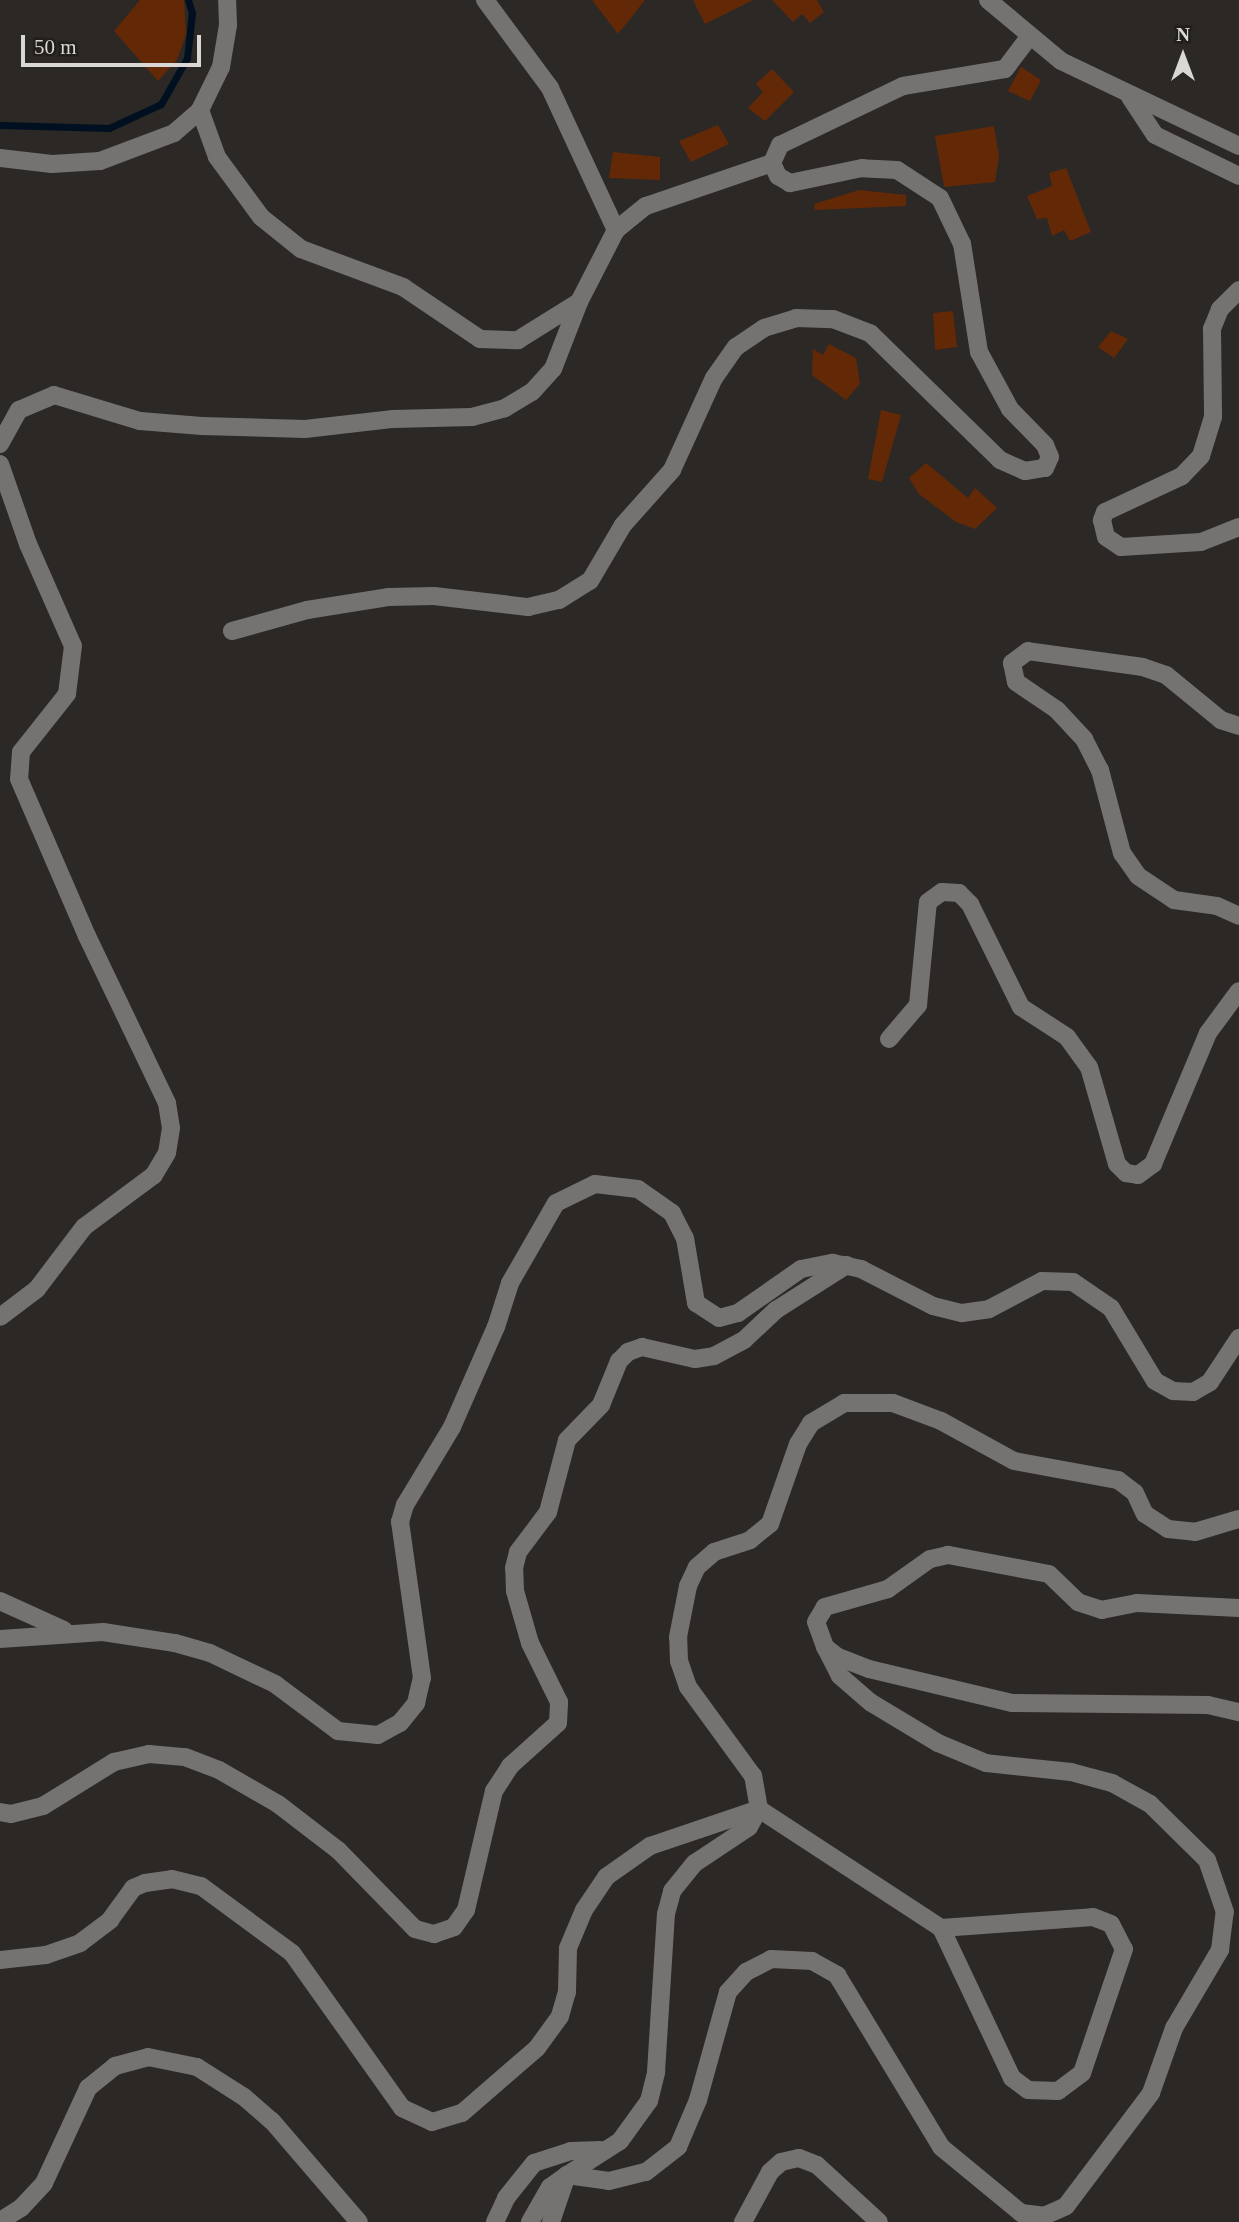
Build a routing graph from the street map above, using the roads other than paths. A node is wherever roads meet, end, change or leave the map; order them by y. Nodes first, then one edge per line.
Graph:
1 (227, 0) edge
2 (485, 0) edge
3 (988, 0) edge
4 (1029, 37) junction
5 (1130, 97) junction
6 (200, 110) junction
7 (1239, 146) edge
8 (0, 158) edge
9 (772, 163) junction
10 (1239, 176) edge
11 (617, 230) junction
12 (1239, 290) edge
13 (579, 302) junction
14 (0, 444) edge
15 (0, 464) edge
16 (1239, 527) edge
17 (232, 631) dead end
18 (1239, 726) edge
19 (1239, 916) edge
20 (1239, 991) edge
21 (890, 1039) dead end
22 (847, 1265) junction
23 (0, 1317) edge
24 (1239, 1338) edge
25 (1239, 1520) edge
26 (0, 1601) edge
27 (1239, 1608) edge
28 (67, 1631) junction
29 (0, 1639) edge
30 (825, 1647) junction
31 (1239, 1712) edge
32 (759, 1809) junction
33 (0, 1812) edge
34 (940, 1928) junction
35 (0, 1960) edge
36 (605, 2151) junction
37 (567, 2175) junction
38 (0, 2221) edge
39 (359, 2222) edge
40 (495, 2222) edge
41 (530, 2222) edge
42 (551, 2222) edge
43 (743, 2222) edge
44 (879, 2222) edge

1 - 6 street
2 - 11 street
3 - 4 street
4 - 5 street
4 - 9 street
5 - 7 street
5 - 10 street
6 - 8 street
6 - 13 street
9 - 11 street
9 - 17 street
11 - 13 street
12 - 16 street
13 - 14 street
15 - 23 street
18 - 19 street
20 - 21 street
22 - 24 street
22 - 28 street
22 - 33 street
25 - 32 street
26 - 28 street
27 - 30 street
28 - 29 street
30 - 31 street
30 - 37 street
32 - 34 street
32 - 35 street
32 - 36 street
34 - 34 street
36 - 37 street
36 - 40 street
37 - 41 street
37 - 42 street
38 - 39 street
43 - 44 street

